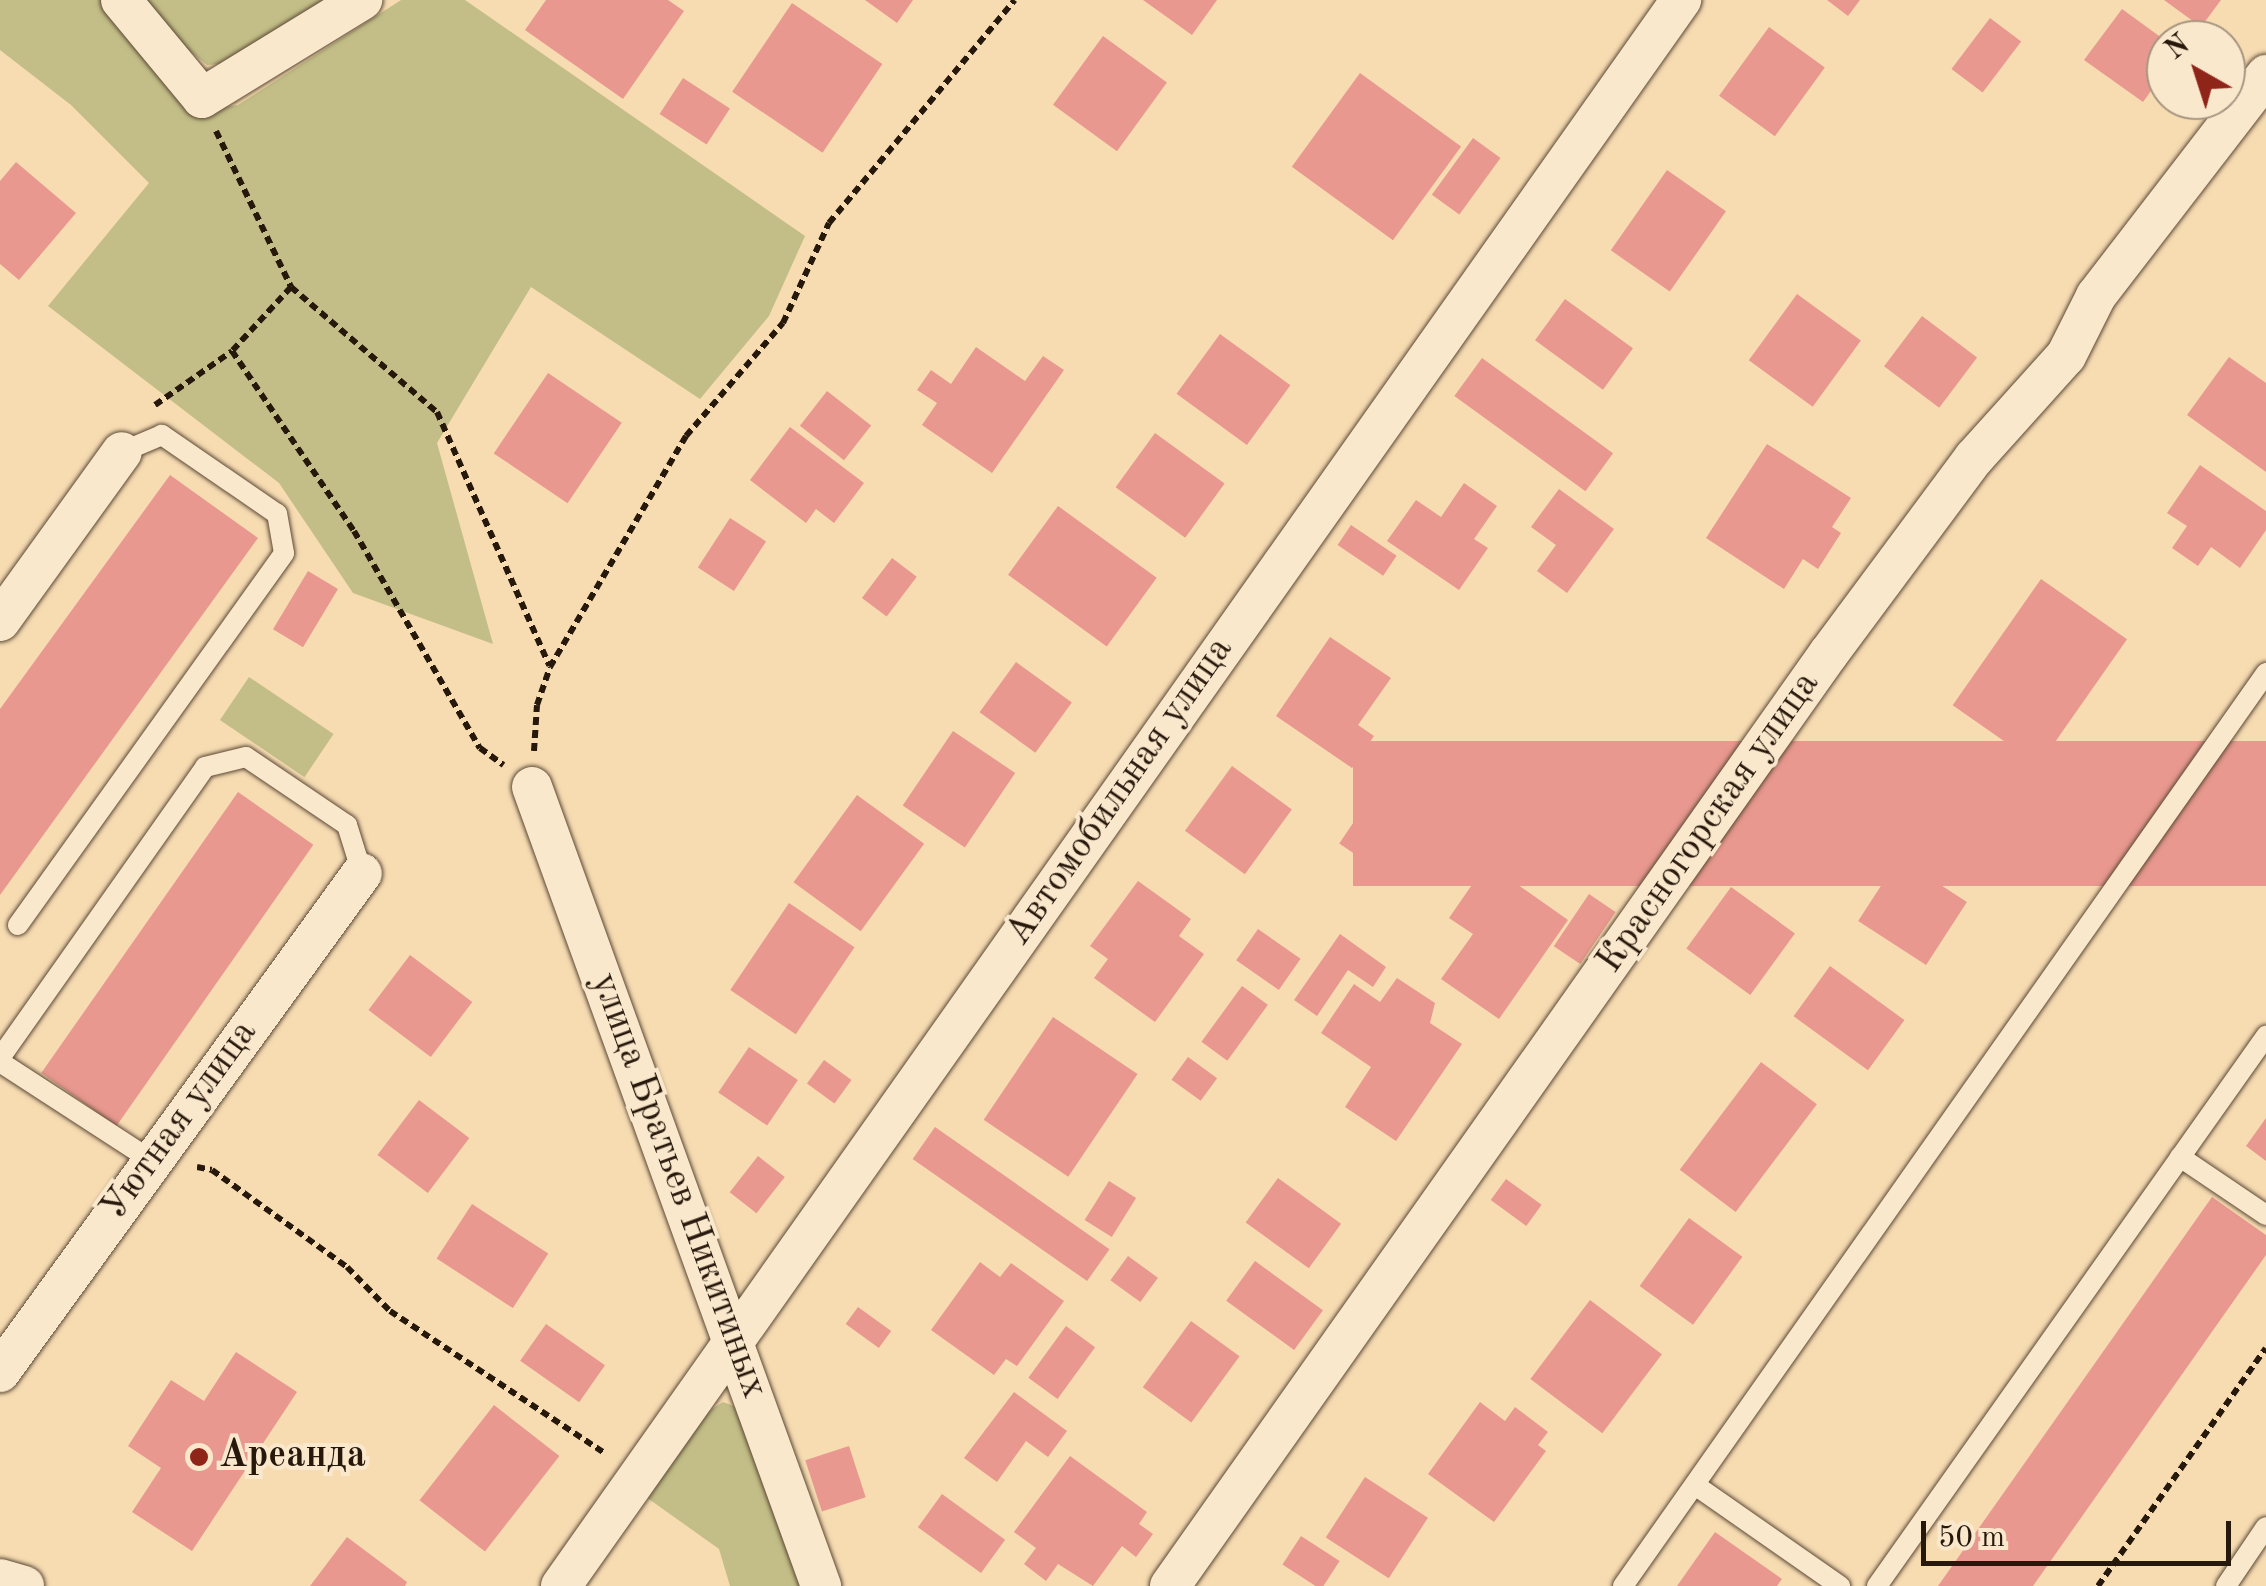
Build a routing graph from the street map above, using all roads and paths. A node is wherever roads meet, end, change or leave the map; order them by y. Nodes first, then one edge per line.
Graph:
1 (121, 0) edge
2 (362, 0) edge
3 (1015, 0) edge
4 (1681, 0) edge
5 (2266, 74) edge
6 (202, 98) junction
7 (291, 287) junction
8 (232, 351) junction
9 (122, 452) junction
10 (0, 621) edge
11 (550, 667) junction
12 (2266, 673) edge
13 (532, 787) junction
14 (362, 872) joint
15 (18, 925) dead end
16 (2266, 1036) edge
17 (0, 1060) edge
18 (2180, 1157) junction
19 (151, 1160) junction
20 (2266, 1215) edge
21 (734, 1336) junction
22 (2266, 1348) edge
23 (0, 1372) edge
24 (637, 1473) junction
25 (1695, 1484) junction
26 (2266, 1527) edge
27 (0, 1578) edge
28 (24, 1586) edge
29 (561, 1586) edge
30 (821, 1586) edge
31 (1170, 1586) edge
32 (1623, 1586) edge
33 (1840, 1586) edge
34 (1876, 1586) edge
35 (2098, 1586) edge
36 (2226, 1586) edge

1 - 6 street
2 - 6 street
3 - 11 path
4 - 21 street, Автомобильная улица
5 - 31 street, Красногорская улица
6 - 7 path
7 - 8 path
7 - 11 path
8 - 9 path
8 - 13 path
9 - 10 street
9 - 15 lane
11 - 13 path
12 - 25 lane
13 - 21 street, улица Братьев Никитиных
14 - 17 lane
14 - 19 street, Уютная улица
16 - 18 lane
17 - 19 lane
18 - 20 lane
18 - 34 lane
19 - 23 street, Уютная улица
19 - 24 path
21 - 24 street, Автомобильная улица
21 - 30 street, улица Братьев Никитиных
22 - 35 path
24 - 29 street, Автомобильная улица
25 - 32 lane
25 - 33 lane
26 - 36 lane
27 - 28 street

